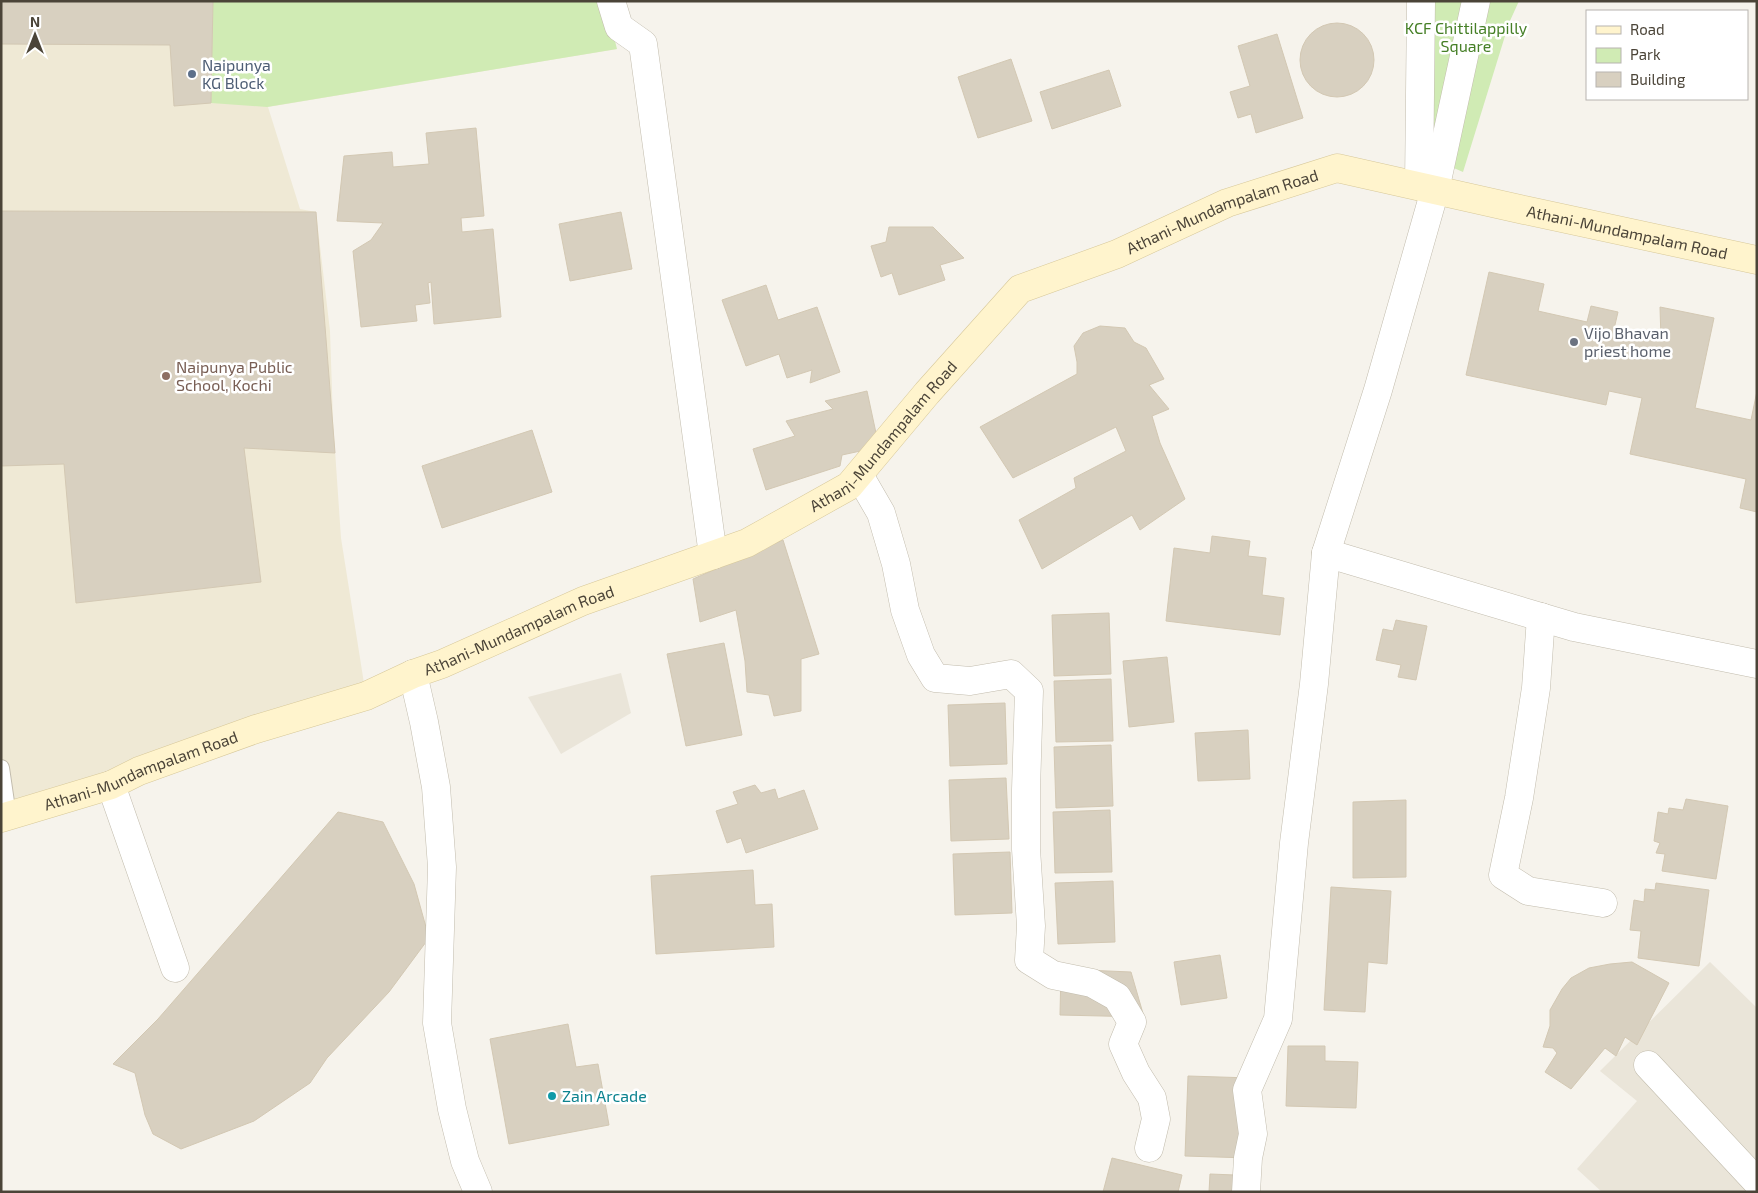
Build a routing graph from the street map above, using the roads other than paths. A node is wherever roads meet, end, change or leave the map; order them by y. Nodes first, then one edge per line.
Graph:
1 (611, 1) edge
2 (1421, 1) edge
3 (1476, 1) edge
4 (1427, 188) junction
5 (1757, 260) edge
6 (859, 475) junction
7 (1326, 553) junction
8 (713, 555) junction
9 (1541, 617) junction
10 (1757, 664) edge
11 (413, 674) junction
12 (1, 768) edge
13 (111, 785) junction
14 (4, 817) edge
15 (1603, 903) dead end
16 (175, 968) dead end
17 (1648, 1065) dead end
18 (1148, 1148) dead end
19 (1757, 1182) edge
20 (478, 1192) edge
21 (1246, 1192) edge

1 - 8 street
2 - 4 street
3 - 4 street
4 - 5 street, Athani-Mundampalam Road
4 - 6 street, Athani-Mundampalam Road
4 - 7 street
6 - 8 street, Athani-Mundampalam Road
6 - 18 street
7 - 9 street
7 - 21 street
8 - 11 street, Athani-Mundampalam Road
9 - 10 street
9 - 15 street
11 - 13 street, Athani-Mundampalam Road
11 - 20 street
12 - 14 lane
13 - 14 street, Athani-Mundampalam Road
13 - 16 street
17 - 19 street

